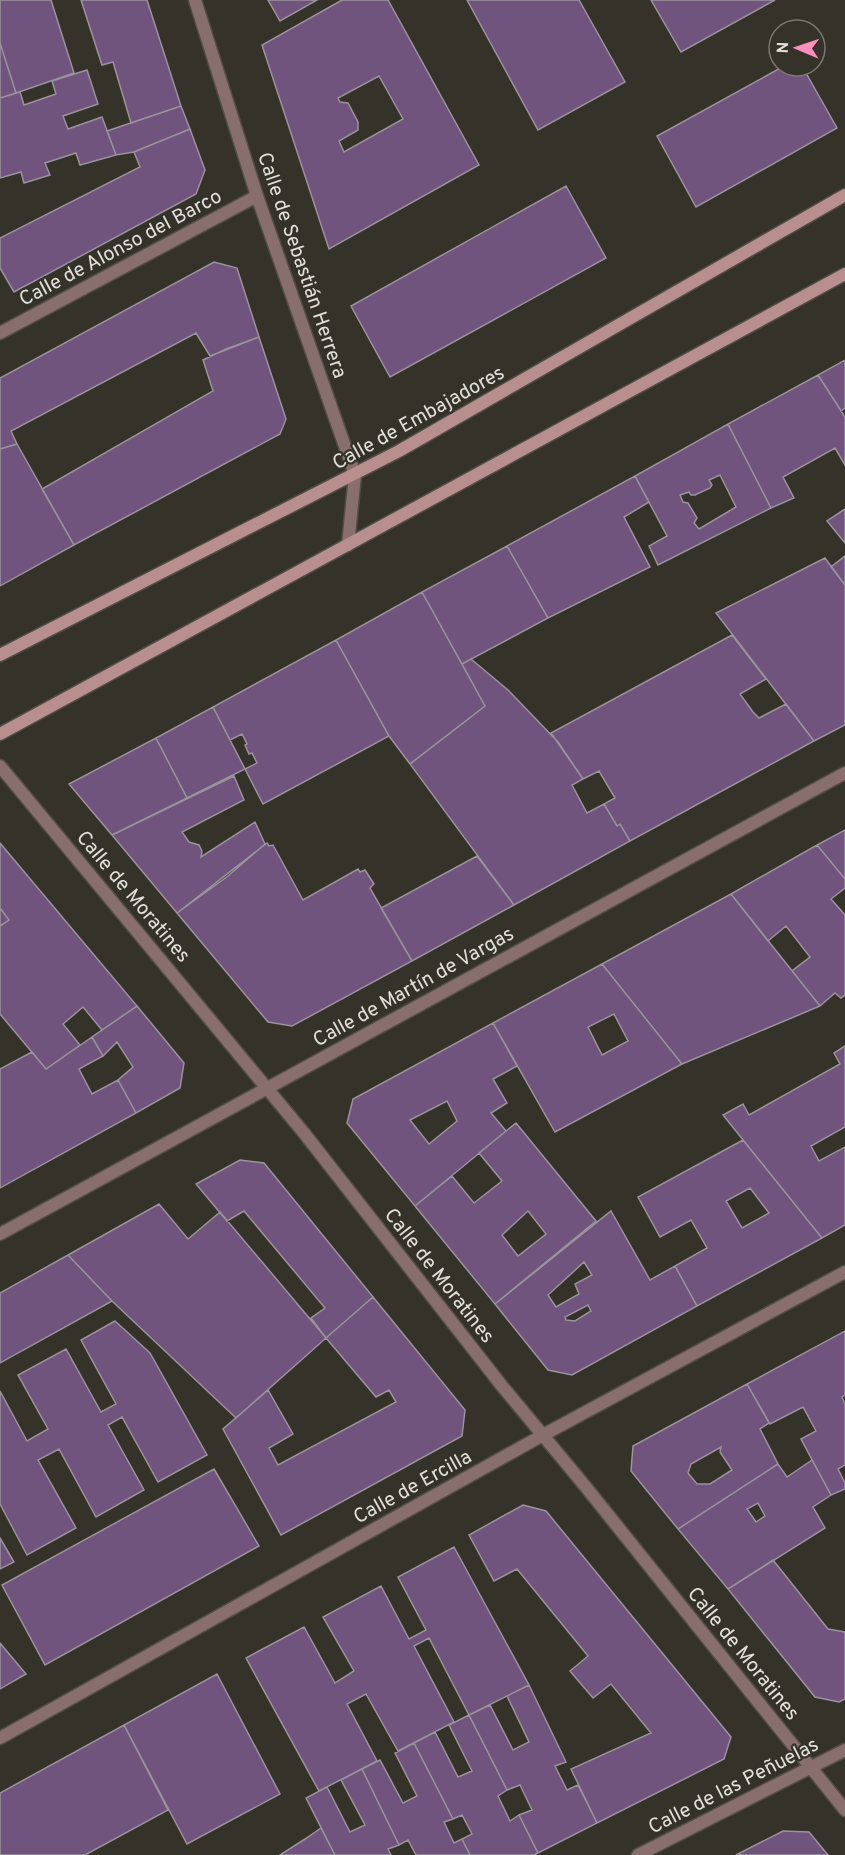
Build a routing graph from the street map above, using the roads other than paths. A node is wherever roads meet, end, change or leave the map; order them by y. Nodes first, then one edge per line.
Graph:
1 (195, 0) edge
2 (845, 195) edge
3 (257, 196) junction
4 (845, 274) edge
5 (0, 333) edge
6 (355, 475) junction
7 (348, 545) junction
8 (0, 655) edge
9 (0, 734) edge
10 (0, 766) edge
11 (845, 773) edge
12 (267, 1088) junction
13 (0, 1234) edge
14 (845, 1272) edge
15 (543, 1435) junction
16 (0, 1738) edge
17 (845, 1750) edge
18 (811, 1767) junction
19 (845, 1810) edge
20 (638, 1855) edge

1 - 3 street, Calle de Sebastián Herrera
2 - 6 main road, Calle de Embajadores
3 - 5 street, Calle de Alonso del Barco
3 - 6 street, Calle de Sebastián Herrera
4 - 7 main road
6 - 7 street, Calle de Sebastián Herrera
6 - 8 main road, Calle de Embajadores
7 - 9 main road
10 - 12 street, Calle de Moratines
11 - 12 street, Calle de Martín de Vargas
12 - 13 street, Calle de Martín de Vargas
12 - 15 street, Calle de Moratines
14 - 15 street, Calle de Ercilla
15 - 16 street, Calle de Ercilla
15 - 18 street, Calle de Moratines
17 - 18 street, Calle de las Peñuelas
18 - 19 street, Calle de Moratines
18 - 20 street, Calle de las Peñuelas

